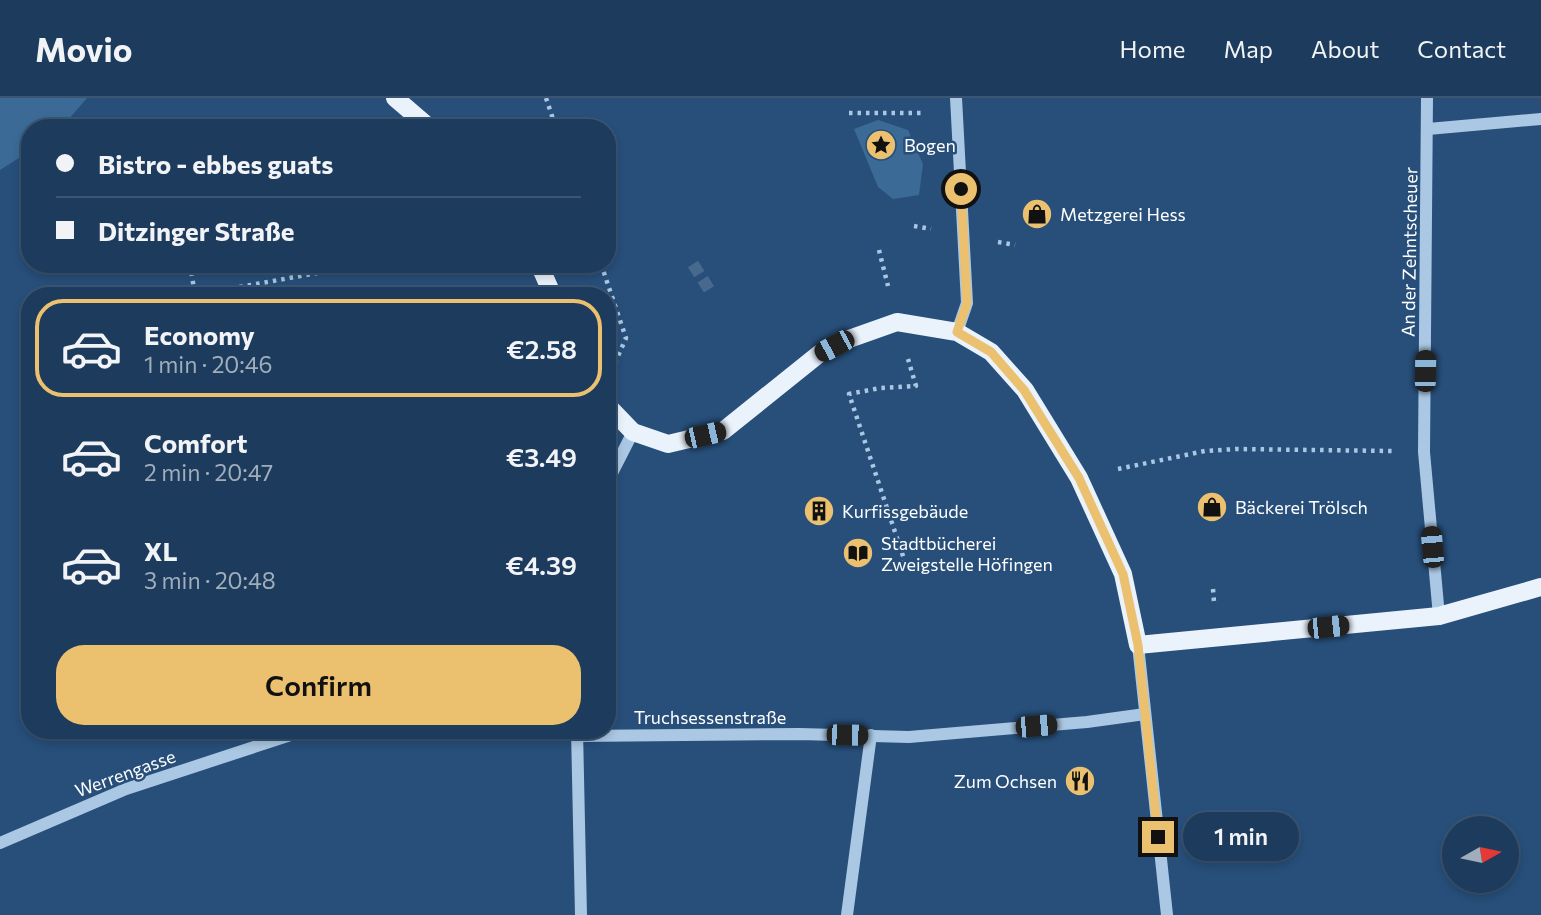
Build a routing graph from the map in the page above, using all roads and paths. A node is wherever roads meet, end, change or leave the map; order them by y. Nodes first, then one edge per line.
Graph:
1 (395, 98) edge
2 (546, 98) edge
3 (956, 98) edge
4 (1427, 98) edge
5 (849, 113) dead end
6 (956, 113) junction
7 (420, 119) edge
8 (553, 119) edge
9 (1541, 119) edge
10 (1428, 129) junction
11 (317, 273) edge
12 (239, 287) edge
13 (616, 308) edge
14 (957, 332) junction
15 (616, 361) edge
16 (849, 394) dead end
17 (616, 414) edge
18 (633, 432) junction
19 (1424, 452) junction
20 (616, 465) edge
21 (1118, 469) dead end
22 (886, 566) dead end
23 (1541, 587) edge
24 (1439, 615) junction
25 (1138, 645) junction
26 (1145, 714) junction
27 (616, 733) edge
28 (871, 735) junction
29 (279, 739) edge
30 (577, 739) edge
31 (0, 843) edge
32 (581, 915) edge
33 (847, 915) edge
34 (1167, 915) edge

1 - 7 main road
2 - 8 path
3 - 6 street
4 - 10 street, An der Zehntscheuer
5 - 6 path
6 - 14 street
9 - 10 street
10 - 19 street, An der Zehntscheuer
11 - 12 path
13 - 15 path
14 - 18 main road
14 - 25 main road
16 - 22 path
17 - 18 main road
18 - 20 street
19 - 21 path
19 - 24 street, An der Zehntscheuer
23 - 24 main road
24 - 25 main road
25 - 26 street
26 - 28 street, Truchsessenstraße
26 - 34 street
27 - 28 street, Truchsessenstraße
28 - 33 street
29 - 31 street, Werrengasse
30 - 32 street, Truchsessenstraße

